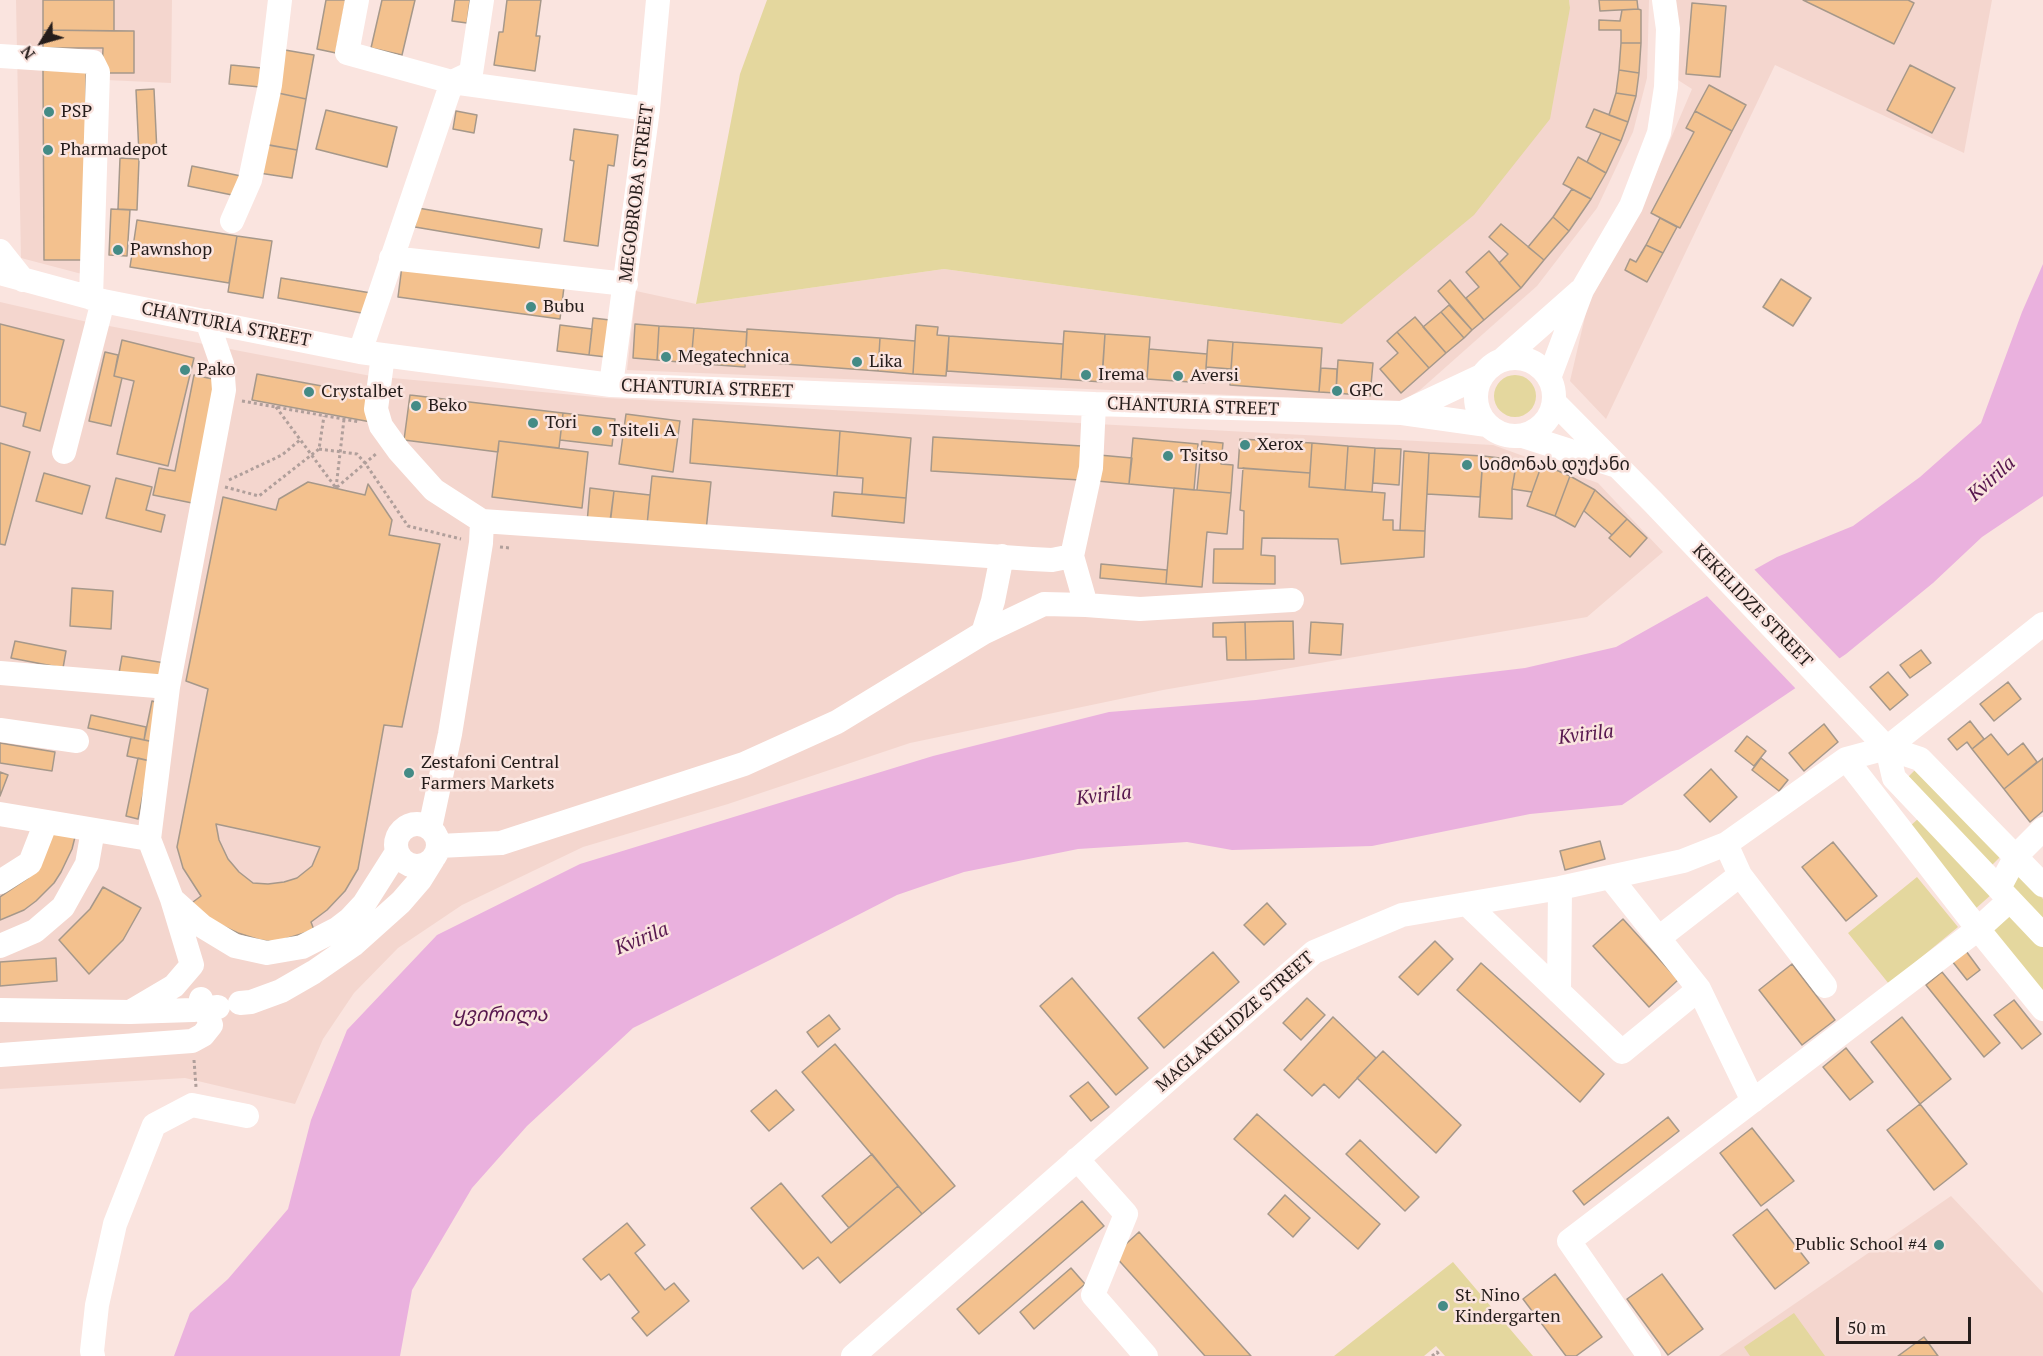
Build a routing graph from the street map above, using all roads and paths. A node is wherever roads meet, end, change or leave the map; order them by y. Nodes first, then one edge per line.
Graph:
1 (280, 0) edge
2 (357, 0) edge
3 (482, 0) edge
4 (658, 0) edge
5 (1664, 0) edge
6 (0, 56) edge
7 (452, 82) junction
8 (648, 109) junction
9 (232, 221) dead end
10 (0, 251) edge
11 (391, 258) junction
12 (11, 277) edge
13 (626, 284) junction
14 (1582, 290) junction
15 (97, 299) junction
16 (207, 321) junction
17 (371, 353) junction
18 (1503, 359) junction
19 (1481, 376) junction
20 (1549, 378) junction
21 (611, 386) junction
22 (222, 398) junction
23 (1554, 402) junction
24 (1094, 404) junction
25 (276, 407) junction
26 (1402, 413) junction
27 (324, 416) junction
28 (344, 419) junction
29 (1487, 425) junction
30 (386, 433) junction
31 (1523, 436) junction
32 (300, 440) junction
33 (319, 449) junction
34 (64, 452) dead end
35 (340, 452) junction
36 (311, 455) junction
37 (365, 463) junction
38 (1616, 466) junction
39 (336, 488) junction
40 (481, 532) junction
41 (510, 548) dead end
42 (1002, 556) junction
43 (1072, 556) junction
44 (1292, 600) dead end
45 (1086, 605) junction
46 (2043, 624) edge
47 (983, 633) junction
48 (0, 673) edge
49 (168, 687) junction
50 (0, 730) edge
51 (77, 741) dead end
52 (1887, 748) junction
53 (1846, 759) junction
54 (2, 818) edge
55 (46, 822) junction
56 (2043, 829) edge
57 (93, 830) junction
58 (149, 839) junction
59 (434, 844) junction
60 (1726, 844) junction
61 (397, 852) junction
62 (2016, 856) junction
63 (1740, 875) junction
64 (1610, 877) junction
65 (0, 882) edge
66 (2043, 885) edge
67 (1560, 888) junction
68 (2004, 894) junction
69 (172, 899) junction
70 (1467, 904) junction
71 (1978, 929) junction
72 (2043, 934) edge
73 (1660, 937) junction
74 (0, 946) edge
75 (235, 946) junction
76 (192, 965) junction
77 (1825, 986) dead end
78 (1699, 989) junction
79 (1559, 992) junction
80 (216, 1004) junction
81 (2043, 1009) edge
82 (0, 1010) edge
83 (130, 1012) junction
84 (192, 1041) junction
85 (0, 1055) edge
86 (1753, 1101) junction
87 (198, 1106) junction
88 (247, 1116) dead end
89 (1077, 1159) junction
90 (93, 1356) edge
91 (853, 1356) edge
92 (1146, 1356) edge
93 (1432, 1356) edge
94 (1440, 1356) edge
95 (1649, 1356) edge

1 - 9 street
2 - 7 street
3 - 7 street
4 - 8 street, MEGOBROBA STREET
5 - 14 street
6 - 15 street
7 - 8 street
7 - 11 street
8 - 13 street, MEGOBROBA STREET
10 - 12 street, CHANTURIA STREET
11 - 13 street
11 - 17 street
12 - 15 street, CHANTURIA STREET
13 - 21 street, MEGOBROBA STREET
14 - 18 street
14 - 20 street
15 - 16 street, CHANTURIA STREET
15 - 34 street
16 - 17 street, CHANTURIA STREET
16 - 22 street
17 - 21 street, CHANTURIA STREET
17 - 30 street
18 - 19 street
18 - 20 street
19 - 26 street, CHANTURIA STREET
19 - 29 street
20 - 23 street
21 - 24 street, CHANTURIA STREET
22 - 25 path
22 - 49 street
23 - 31 street
23 - 38 street, KEKELIDZE STREET
24 - 26 street, CHANTURIA STREET
24 - 43 street
25 - 27 path
25 - 32 path
26 - 29 street, CHANTURIA STREET
27 - 28 path
27 - 33 path
28 - 30 path
28 - 35 path
29 - 31 street
30 - 37 path
30 - 40 street
31 - 38 street, KEKELIDZE STREET
32 - 36 path
32 - 36 path
33 - 35 path
33 - 36 path
35 - 37 path
35 - 39 path
36 - 39 path
37 - 39 path
37 - 40 path
38 - 52 street, KEKELIDZE STREET
40 - 41 path
40 - 42 street
40 - 59 street
42 - 43 street
42 - 47 street
43 - 45 street
44 - 45 street
45 - 47 street
46 - 52 street
47 - 59 street
48 - 49 street
49 - 58 street
50 - 51 street
52 - 53 street, MAGLAKELIDZE STREET
52 - 62 street, KEKELIDZE STREET
52 - 68 street
53 - 60 street, MAGLAKELIDZE STREET
53 - 71 street
54 - 55 street
55 - 57 street
55 - 65 street
56 - 62 street
57 - 58 street
57 - 74 street
58 - 69 street
59 - 61 street
59 - 61 street
59 - 80 street
60 - 63 street
60 - 64 street, MAGLAKELIDZE STREET
61 - 75 street
62 - 66 street, KEKELIDZE STREET
62 - 68 street
63 - 73 street
63 - 77 street
64 - 67 street, MAGLAKELIDZE STREET
64 - 73 street
67 - 70 street, MAGLAKELIDZE STREET
67 - 79 street
68 - 71 street
68 - 72 street
69 - 75 street
69 - 76 street
70 - 79 street
70 - 89 street, MAGLAKELIDZE STREET
71 - 81 street
71 - 86 street
73 - 78 street
75 - 76 street
75 - 80 street
76 - 80 street
76 - 83 street
78 - 79 street
78 - 86 street
80 - 83 street
80 - 84 street
82 - 83 street
84 - 85 street
84 - 87 path
86 - 95 street
87 - 88 street
87 - 90 street
89 - 91 street, MAGLAKELIDZE STREET
89 - 92 street
93 - 94 path

